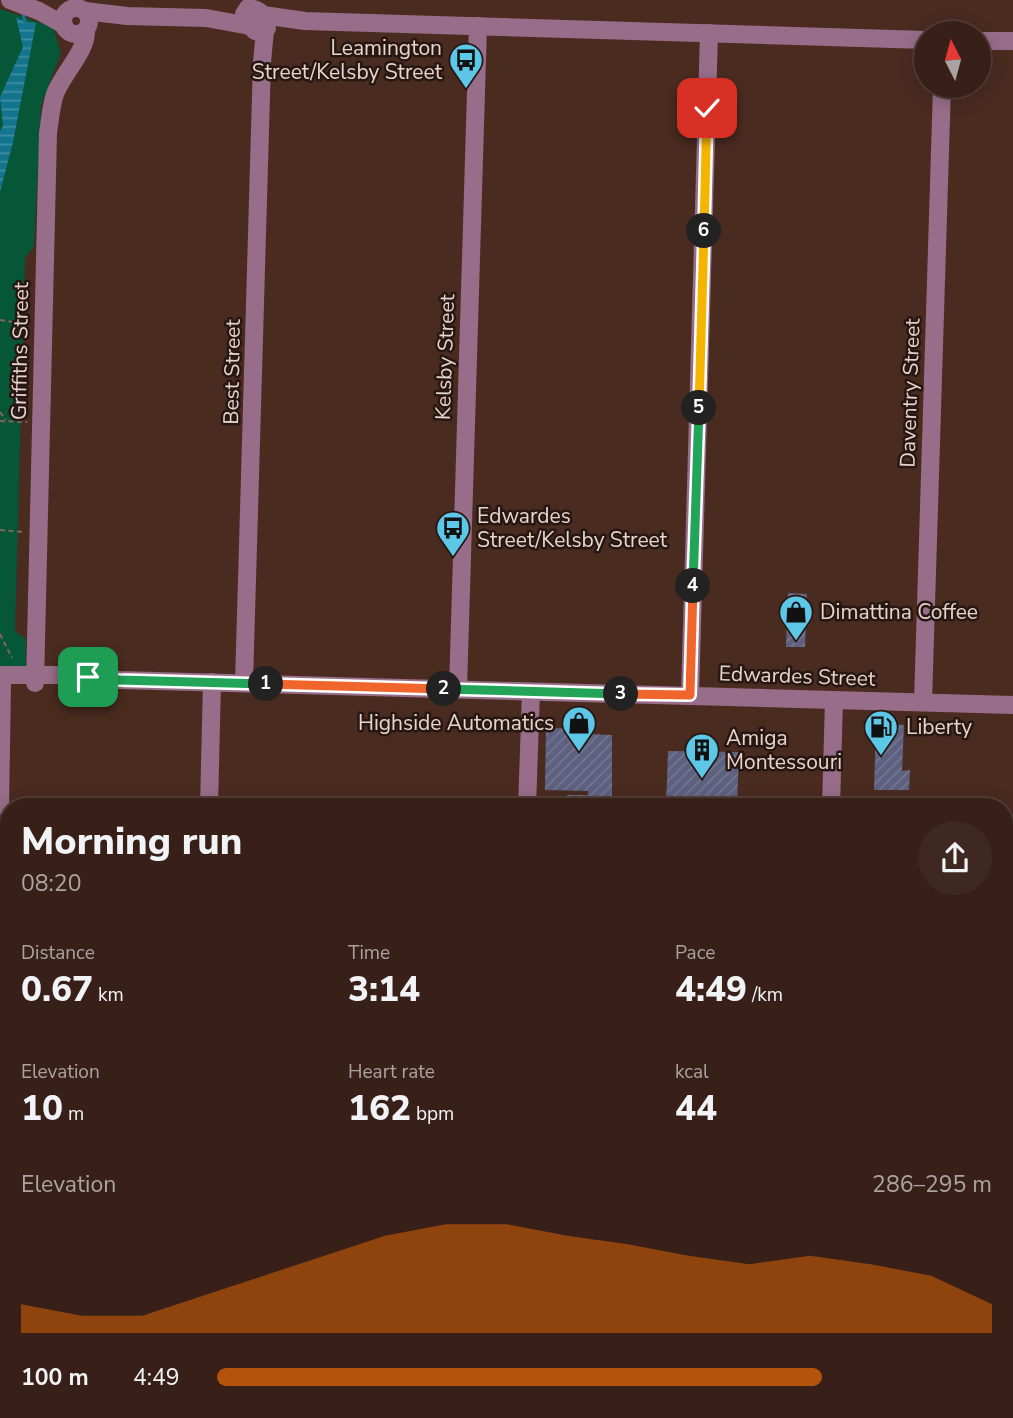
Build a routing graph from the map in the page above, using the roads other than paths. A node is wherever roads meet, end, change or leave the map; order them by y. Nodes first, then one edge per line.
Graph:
1 (10, 0) edge
2 (255, 16) edge
3 (76, 22) junction
4 (478, 26) junction
5 (709, 33) junction
6 (914, 40) edge
7 (991, 41) edge
8 (1013, 41) edge
9 (942, 98) edge
10 (35, 678) junction
11 (1, 681) edge
12 (212, 682) junction
13 (244, 683) junction
14 (458, 689) junction
15 (531, 692) junction
16 (690, 695) junction
17 (834, 700) junction
18 (923, 702) junction
19 (1013, 705) edge
20 (0, 798) edge
21 (208, 798) edge
22 (527, 798) edge
23 (831, 798) edge

1 - 3 street
2 - 3 street
2 - 4 street
2 - 13 street, Best Street
3 - 10 street, Griffiths Street
4 - 5 street
4 - 14 street, Kelsby Street
5 - 6 street
5 - 16 street
7 - 8 street
9 - 18 street, Daventry Street
10 - 11 street, Edwardes Street
10 - 12 street, Edwardes Street
11 - 20 street
12 - 13 street, Edwardes Street
12 - 21 street
13 - 14 street, Edwardes Street
14 - 15 street, Edwardes Street
15 - 16 street, Edwardes Street
15 - 22 street
16 - 17 street, Edwardes Street
17 - 18 street, Edwardes Street
17 - 23 street
18 - 19 street, Edwardes Street

